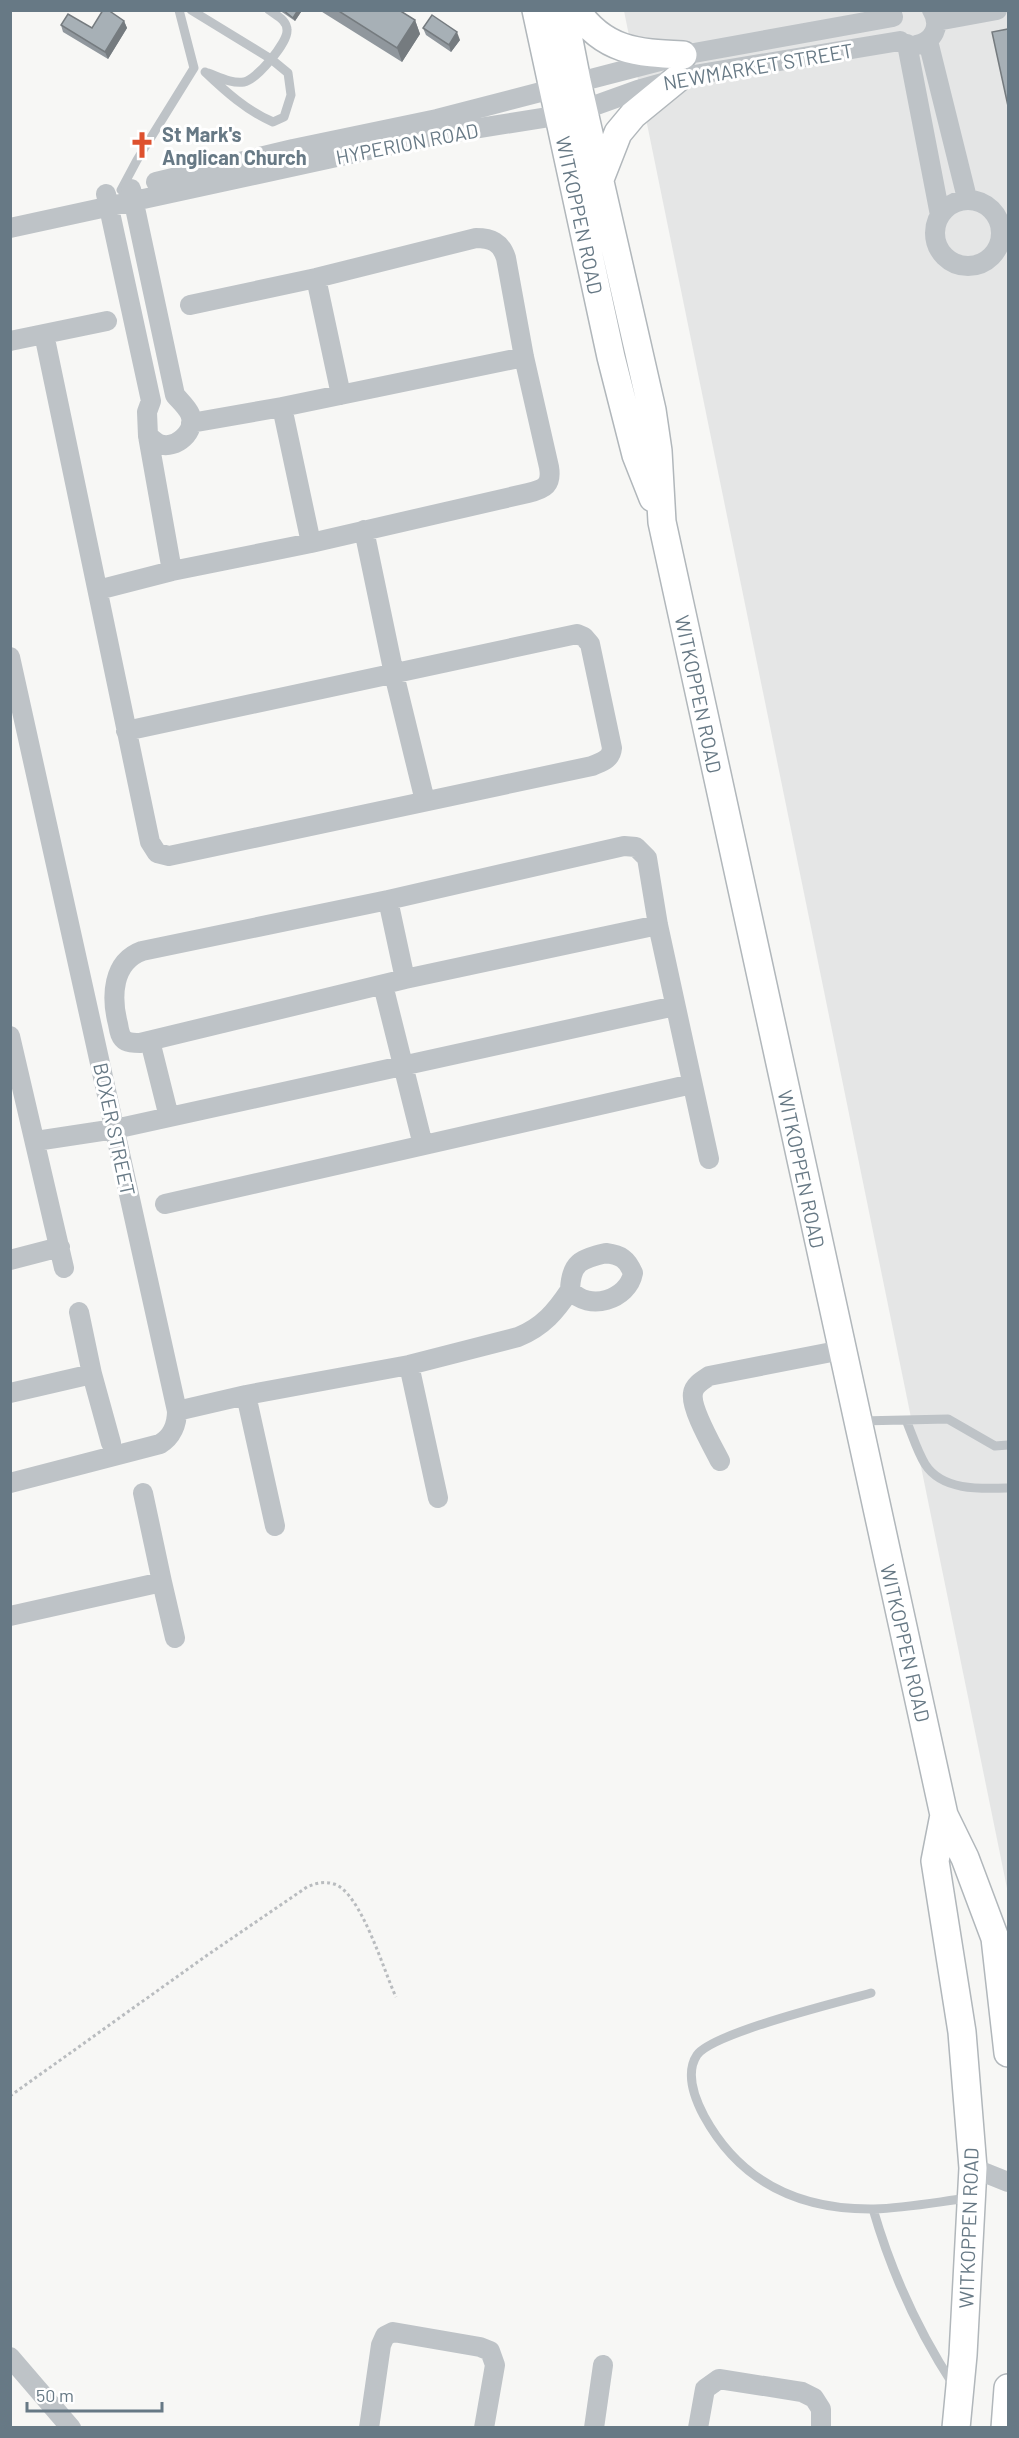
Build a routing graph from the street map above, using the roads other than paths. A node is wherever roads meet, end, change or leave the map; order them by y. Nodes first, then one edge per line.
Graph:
1 (179, 10) edge
2 (191, 10) edge
3 (269, 10) edge
4 (536, 10) edge
5 (563, 10) edge
6 (576, 10) edge
7 (997, 10) edge
8 (895, 14) edge
9 (934, 16) edge
10 (928, 41) junction
11 (904, 43) junction
12 (271, 59) junction
13 (680, 67) junction
14 (194, 68) junction
15 (205, 72) junction
16 (565, 85) junction
17 (571, 112) junction
18 (600, 179) junction
19 (120, 196) junction
20 (967, 198) junction
21 (10, 215) edge
22 (940, 215) junction
23 (1003, 217) edge
24 (10, 228) edge
25 (1003, 245) edge
26 (316, 278) junction
27 (190, 305) dead end
28 (158, 319) junction
29 (107, 321) dead end
30 (135, 325) junction
31 (44, 334) junction
32 (10, 341) edge
33 (524, 357) junction
34 (341, 395) junction
35 (282, 407) junction
36 (191, 423) junction
37 (148, 436) junction
38 (662, 522) junction
39 (364, 530) junction
40 (311, 543) junction
41 (172, 571) junction
42 (98, 590) junction
43 (10, 657) edge
44 (394, 674) junction
45 (14, 690) edge
46 (17, 715) edge
47 (126, 731) junction
48 (424, 801) junction
49 (388, 900) junction
50 (658, 925) junction
51 (405, 979) junction
52 (382, 985) junction
53 (675, 1006) junction
54 (10, 1036) edge
55 (150, 1041) junction
56 (403, 1066) junction
57 (692, 1084) junction
58 (169, 1117) junction
59 (115, 1129) junction
60 (36, 1141) junction
61 (423, 1145) junction
62 (709, 1159) dead end
63 (165, 1204) dead end
64 (60, 1247) junction
65 (10, 1260) edge
66 (64, 1268) dead end
67 (570, 1290) dead end
68 (79, 1312) dead end
69 (842, 1350) junction
70 (409, 1365) junction
71 (92, 1374) junction
72 (10, 1393) edge
73 (246, 1395) junction
74 (177, 1411) junction
75 (906, 1420) junction
76 (857, 1421) junction
77 (111, 1443) dead end
78 (1008, 1445) edge
79 (720, 1461) dead end
80 (10, 1482) edge
81 (1008, 1488) edge
82 (143, 1493) dead end
83 (438, 1498) dead end
84 (275, 1526) dead end
85 (162, 1582) junction
86 (10, 1616) edge
87 (175, 1638) dead end
88 (944, 1815) junction
89 (871, 1993) dead end
90 (1008, 2053) edge
91 (973, 2168) junction
92 (1008, 2182) edge
93 (971, 2198) junction
94 (873, 2209) junction
95 (10, 2356) edge
96 (603, 2365) dead end
97 (1008, 2388) edge
98 (959, 2392) junction
99 (71, 2427) edge
100 (369, 2427) edge
101 (484, 2427) edge
102 (594, 2427) edge
103 (698, 2427) edge
104 (821, 2427) edge
105 (956, 2427) edge
106 (1005, 2427) edge

1 - 14 lane
2 - 12 lane
3 - 12 lane
4 - 16 main road, WITKOPPEN ROAD
5 - 16 main road, WITKOPPEN ROAD
6 - 13 main road
7 - 9 street
8 - 11 street
8 - 13 street, NEWMARKET STREET
9 - 10 street
10 - 11 street, NEWMARKET STREET
10 - 20 street
11 - 13 street, NEWMARKET STREET
11 - 22 street
12 - 15 lane
12 - 15 lane
13 - 16 street, NEWMARKET STREET
13 - 17 street, NEWMARKET STREET
13 - 18 main road
14 - 15 lane
14 - 19 lane
16 - 17 main road, WITKOPPEN ROAD
16 - 19 street, HYPERION ROAD
17 - 18 main road, WITKOPPEN ROAD
17 - 19 street, HYPERION ROAD
17 - 38 main road, WITKOPPEN ROAD
18 - 38 main road, WITKOPPEN ROAD
19 - 21 street, HYPERION ROAD
19 - 24 street, HYPERION ROAD
19 - 28 street
19 - 30 street
20 - 22 street
20 - 23 street
22 - 25 street
23 - 25 street
26 - 27 street
26 - 33 street
26 - 34 street
28 - 30 street
28 - 36 street
29 - 31 street
30 - 37 street
31 - 32 street
31 - 42 street
33 - 34 street
33 - 39 street
34 - 35 street
35 - 36 street
35 - 40 street
36 - 37 street
37 - 41 street
38 - 69 main road, WITKOPPEN ROAD
39 - 40 street
39 - 44 street
40 - 41 street
41 - 42 street
42 - 47 street
43 - 45 street, BOXER STREET
44 - 47 street
44 - 48 street
44 - 48 street
45 - 46 street, BOXER STREET
46 - 59 street, BOXER STREET
47 - 48 street
49 - 50 street
49 - 51 street
49 - 55 street
50 - 51 street
50 - 53 street
51 - 52 street
52 - 55 street
52 - 56 street
53 - 56 street
53 - 57 street
54 - 60 street
55 - 58 street
56 - 58 street
56 - 61 street
57 - 61 street
57 - 62 street
58 - 59 street
59 - 60 street
59 - 74 street, BOXER STREET
60 - 64 street
61 - 63 street
64 - 65 street
64 - 66 street
67 - 70 street
68 - 71 street
69 - 76 main road, WITKOPPEN ROAD
69 - 79 street
70 - 73 street
70 - 83 street
71 - 72 street
71 - 77 street
73 - 74 street
73 - 84 street
74 - 80 street
75 - 76 lane
75 - 78 lane
75 - 81 lane
76 - 88 main road, WITKOPPEN ROAD
82 - 85 street
85 - 86 street
85 - 87 street
88 - 90 main road, WITKOPPEN ROAD
88 - 91 main road, WITKOPPEN ROAD
89 - 94 lane
91 - 92 street
91 - 93 main road, WITKOPPEN ROAD
93 - 94 lane
93 - 98 main road, WITKOPPEN ROAD
94 - 98 lane
95 - 99 street
96 - 102 street
97 - 106 main road
98 - 105 main road, WITKOPPEN ROAD
100 - 101 street
103 - 104 street

